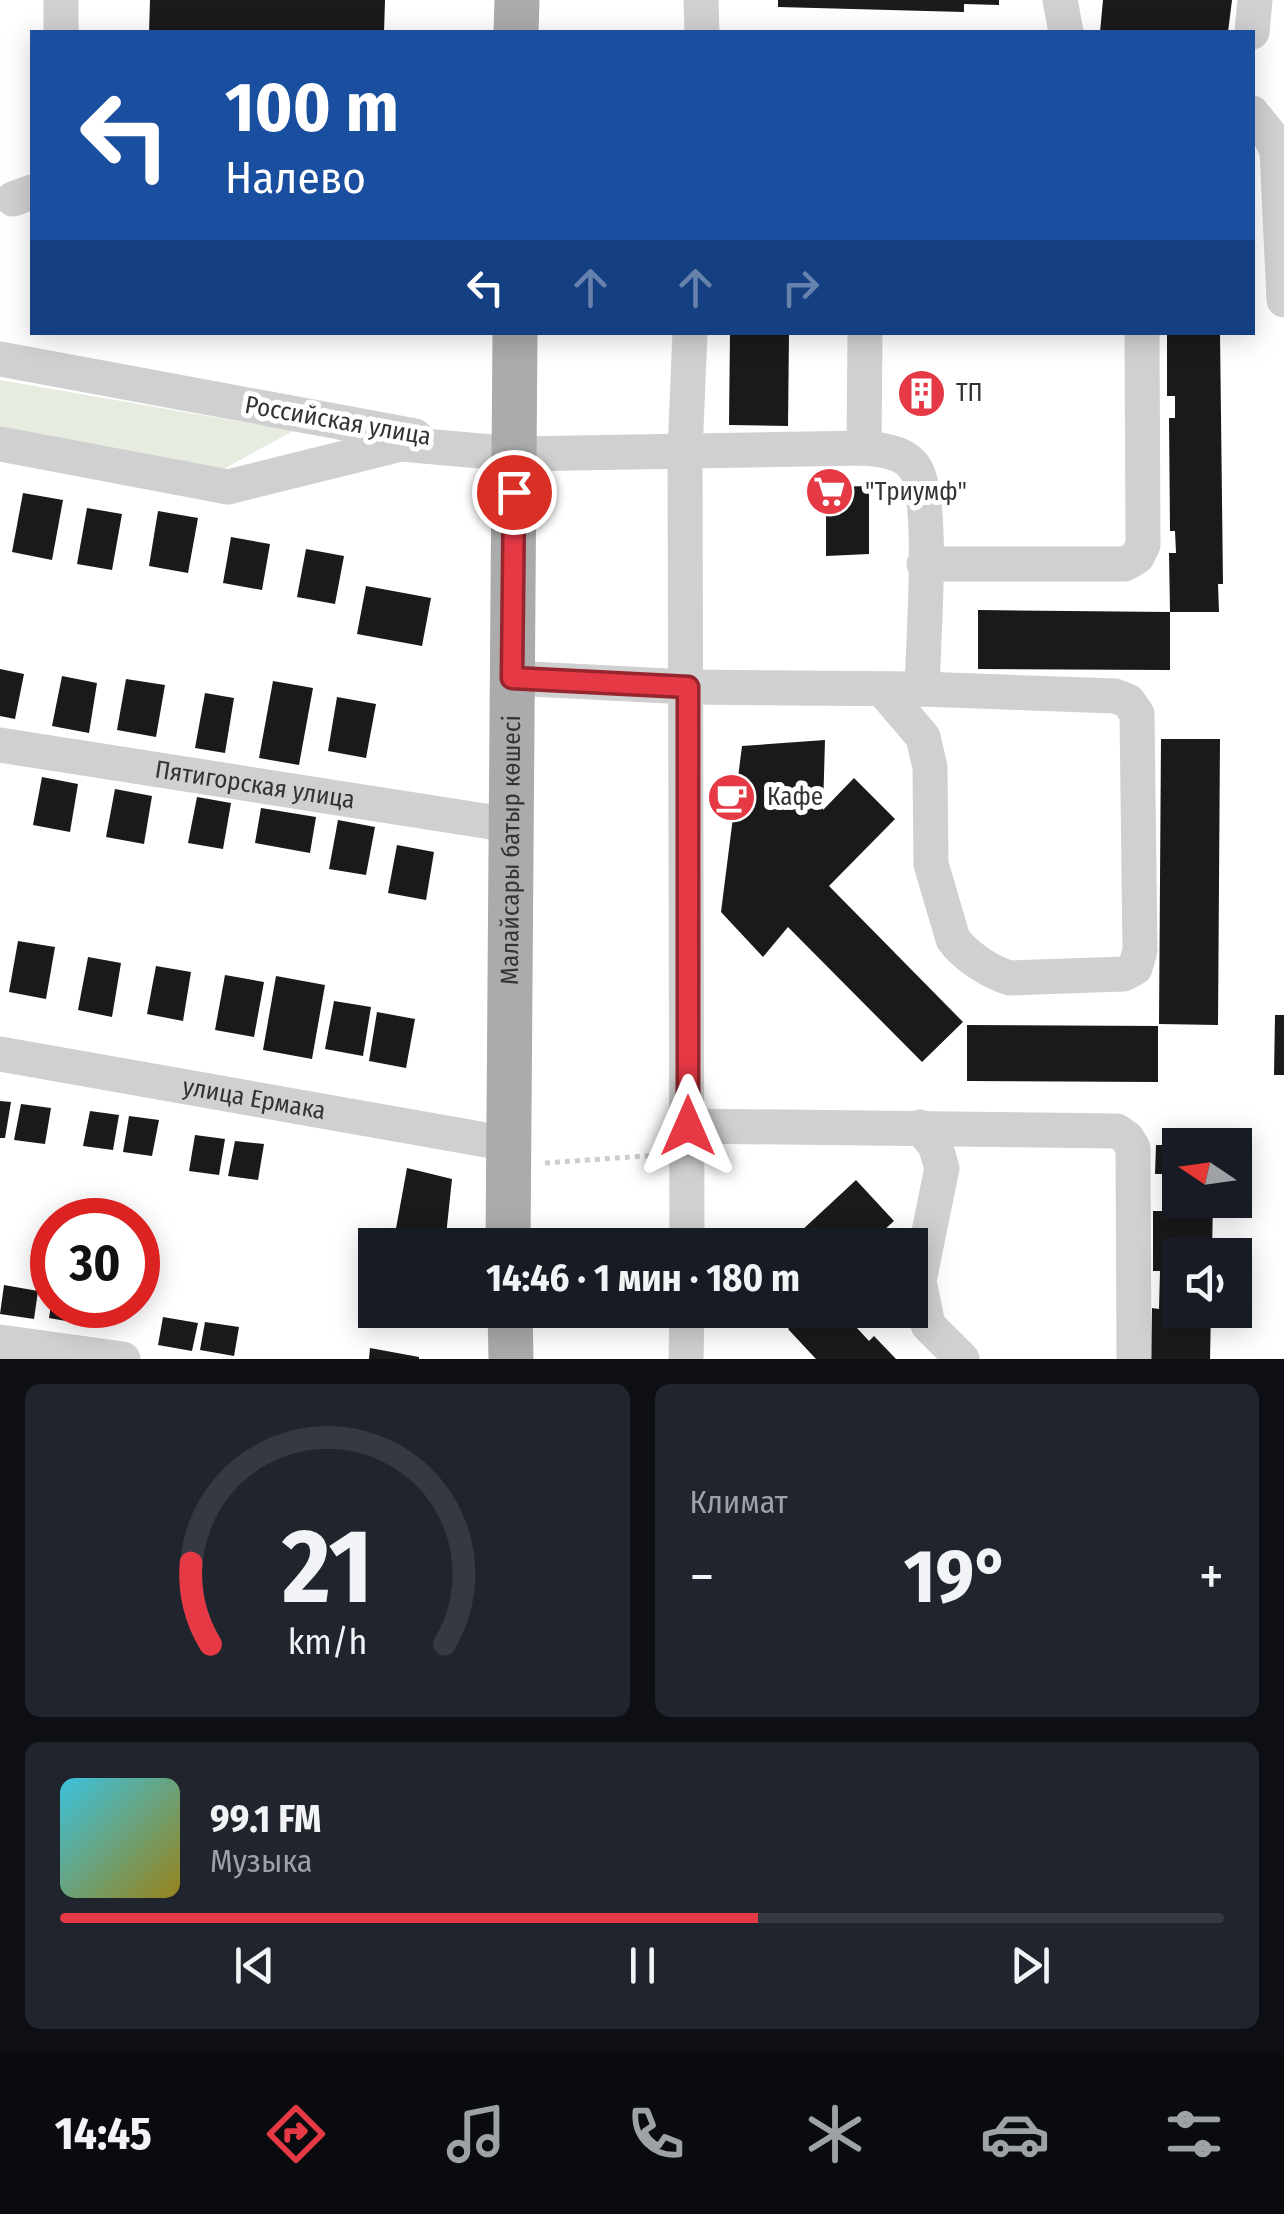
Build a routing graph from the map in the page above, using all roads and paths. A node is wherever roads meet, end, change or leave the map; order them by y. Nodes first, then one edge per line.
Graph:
1 (62, 0) edge
2 (516, 0) edge
3 (702, 0) edge
4 (1060, 0) edge
5 (1255, 0) edge
6 (61, 30) edge
7 (516, 30) edge
8 (702, 30) edge
9 (1066, 30) edge
10 (1252, 30) edge
11 (1255, 116) edge
12 (1284, 300) edge
13 (515, 335) edge
14 (690, 335) edge
15 (865, 335) edge
16 (1142, 335) edge
17 (0, 359) edge
18 (0, 444) edge
19 (864, 448) junction
20 (685, 452) junction
21 (514, 454) junction
22 (924, 564) junction
23 (512, 678) junction
24 (688, 687) junction
25 (922, 689) junction
26 (882, 690) junction
27 (0, 746) edge
28 (510, 825) junction
29 (0, 1054) edge
30 (920, 1127) junction
31 (688, 1140) junction
32 (508, 1155) junction
33 (508, 1228) edge
34 (688, 1228) edge
35 (510, 1328) edge
36 (687, 1328) edge
37 (0, 1342) edge
38 (123, 1359) edge
39 (510, 1359) edge
40 (686, 1359) edge
41 (962, 1359) edge
42 (1134, 1359) edge

1 - 6 street
2 - 7 main road
3 - 8 street
4 - 9 street
5 - 10 street
11 - 12 street
13 - 21 main road, Малайсары батыр көшесі
14 - 20 street
15 - 19 street
16 - 22 street
17 - 21 street, Российская улица
18 - 21 street, Российская улица
19 - 20 street
19 - 22 street
20 - 21 street
20 - 24 street
21 - 23 main road, Малайсары батыр көшесі
22 - 25 street
23 - 24 street
23 - 28 main road, Малайсары батыр көшесі
24 - 26 street
24 - 31 street
25 - 26 street
25 - 26 street
27 - 28 street, Пятигорская улица
28 - 32 main road, Малайсары батыр көшесі
29 - 32 street, улица Ермака
30 - 31 street
30 - 41 street
30 - 42 street
31 - 32 path
31 - 34 street
32 - 33 main road, Малайсары батыр көшесі
35 - 39 main road
36 - 40 street
37 - 38 street

